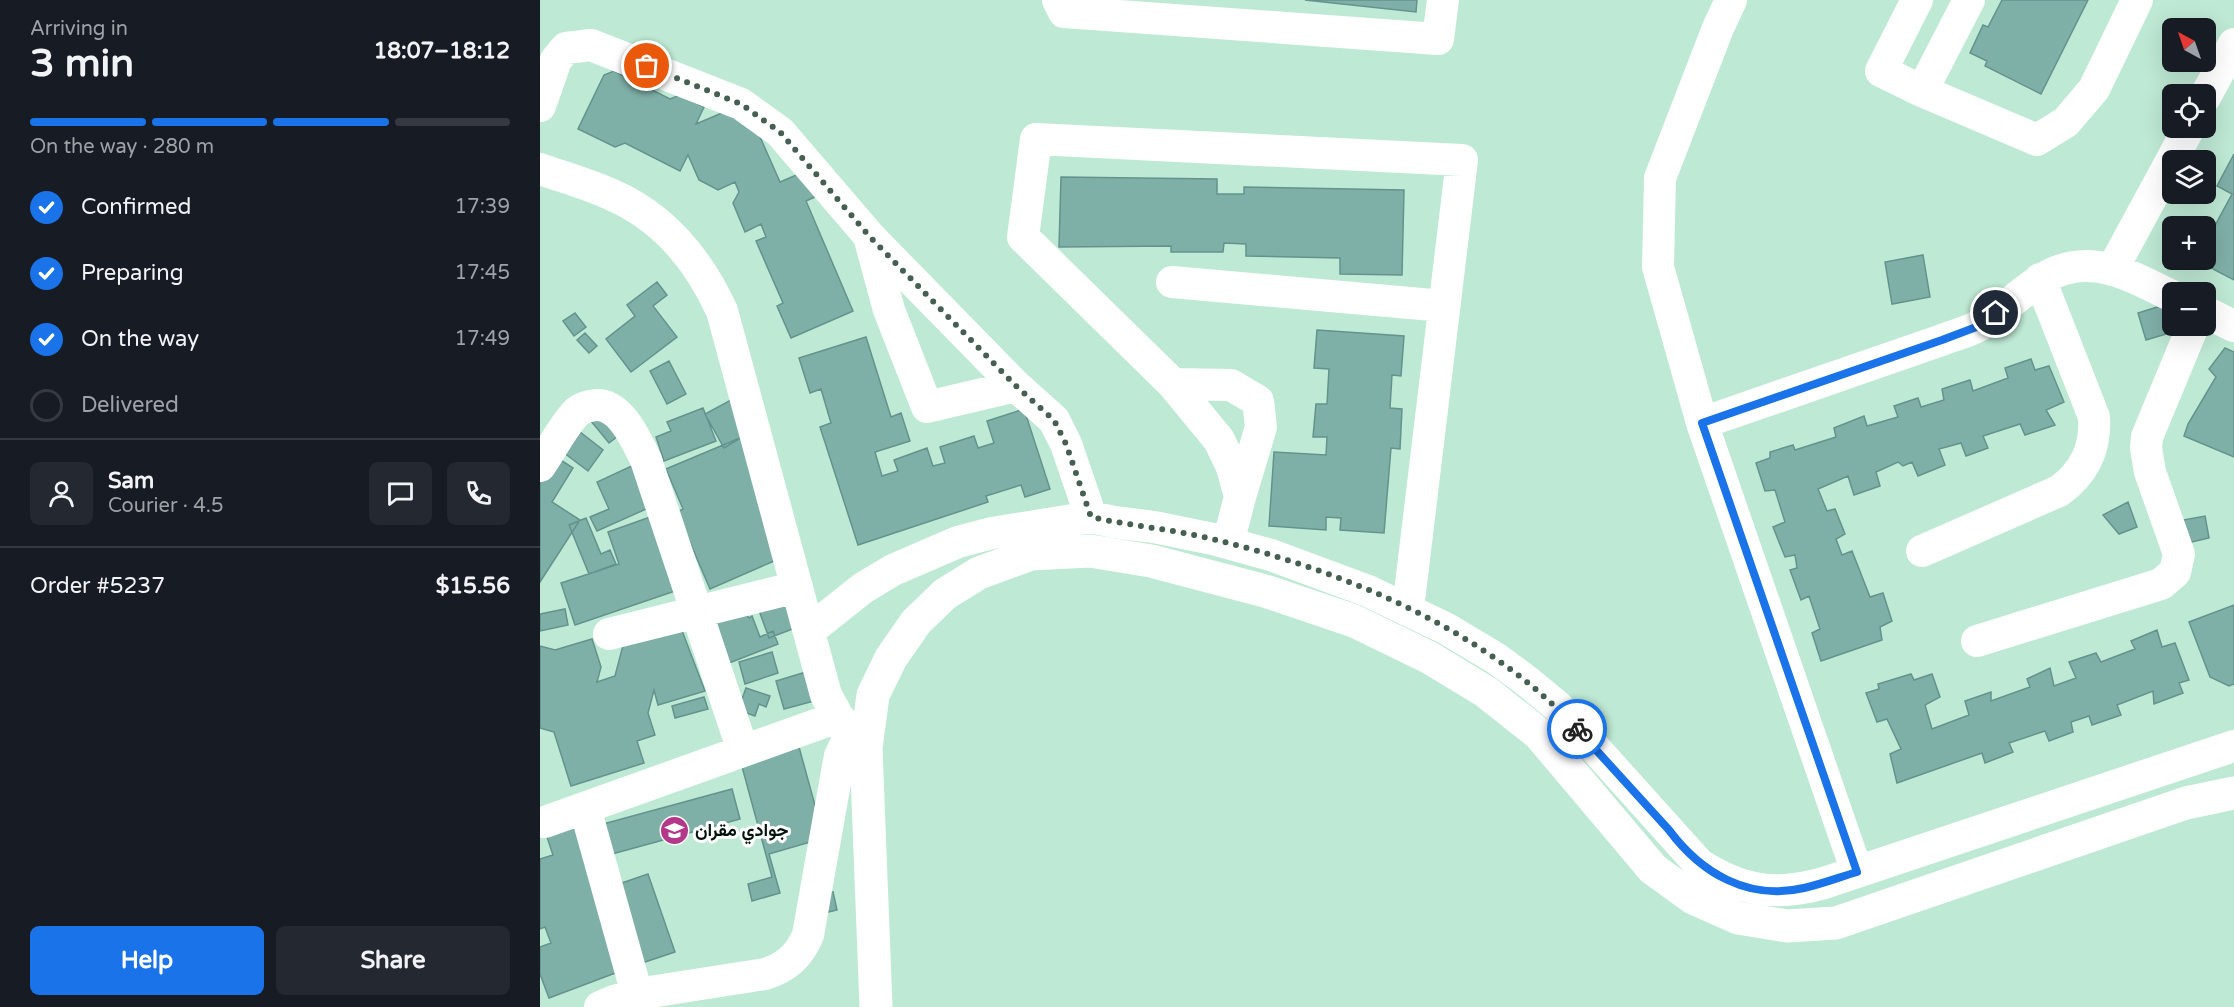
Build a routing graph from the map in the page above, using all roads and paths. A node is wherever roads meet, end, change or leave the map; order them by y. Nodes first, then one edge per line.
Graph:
1 (1058, 0) edge
2 (1443, 0) edge
3 (1731, 0) edge
4 (1917, 0) edge
5 (1969, 0) edge
6 (2137, 0) edge
7 (2234, 44) edge
8 (2213, 84) edge
9 (1922, 91) junction
10 (540, 106) edge
11 (2184, 138) edge
12 (540, 169) edge
13 (870, 237) junction
14 (2112, 270) junction
15 (2040, 279) junction
16 (1172, 282) dead end
17 (2162, 292) edge
18 (1444, 306) junction
19 (2216, 317) edge
20 (2234, 326) edge
21 (2189, 336) edge
22 (1173, 384) junction
23 (1016, 386) junction
24 (1702, 423) junction
25 (540, 466) edge
26 (1240, 497) junction
27 (1091, 517) junction
28 (1228, 543) junction
29 (1922, 551) dead end
30 (797, 586) junction
31 (1408, 609) junction
32 (697, 613) junction
33 (809, 631) junction
34 (609, 634) dead end
35 (1977, 641) dead end
36 (852, 733) junction
37 (2234, 746) edge
38 (743, 751) junction
39 (2234, 793) edge
40 (585, 808) junction
41 (545, 822) dead end
42 (1857, 872) junction
43 (637, 994) junction
44 (600, 1007) edge
45 (876, 1007) edge

1 - 2 street
3 - 24 street
4 - 9 street
5 - 9 street
6 - 9 street
7 - 8 street
10 - 13 street
11 - 14 street
12 - 30 street
13 - 23 street
13 - 23 street
14 - 15 street
14 - 17 street
15 - 24 street
15 - 29 street
16 - 18 street
18 - 22 street
18 - 31 street
19 - 20 street
21 - 35 street
22 - 26 street
22 - 26 street
23 - 27 street
24 - 42 street
25 - 32 street
26 - 28 street
27 - 28 street
27 - 33 street
28 - 31 street
30 - 32 street
30 - 33 street
31 - 42 street
32 - 34 street
32 - 38 street
33 - 36 street
36 - 38 street
36 - 39 main road
36 - 43 street
36 - 45 main road
37 - 42 street
38 - 40 street
40 - 41 street
40 - 43 street
43 - 44 street

